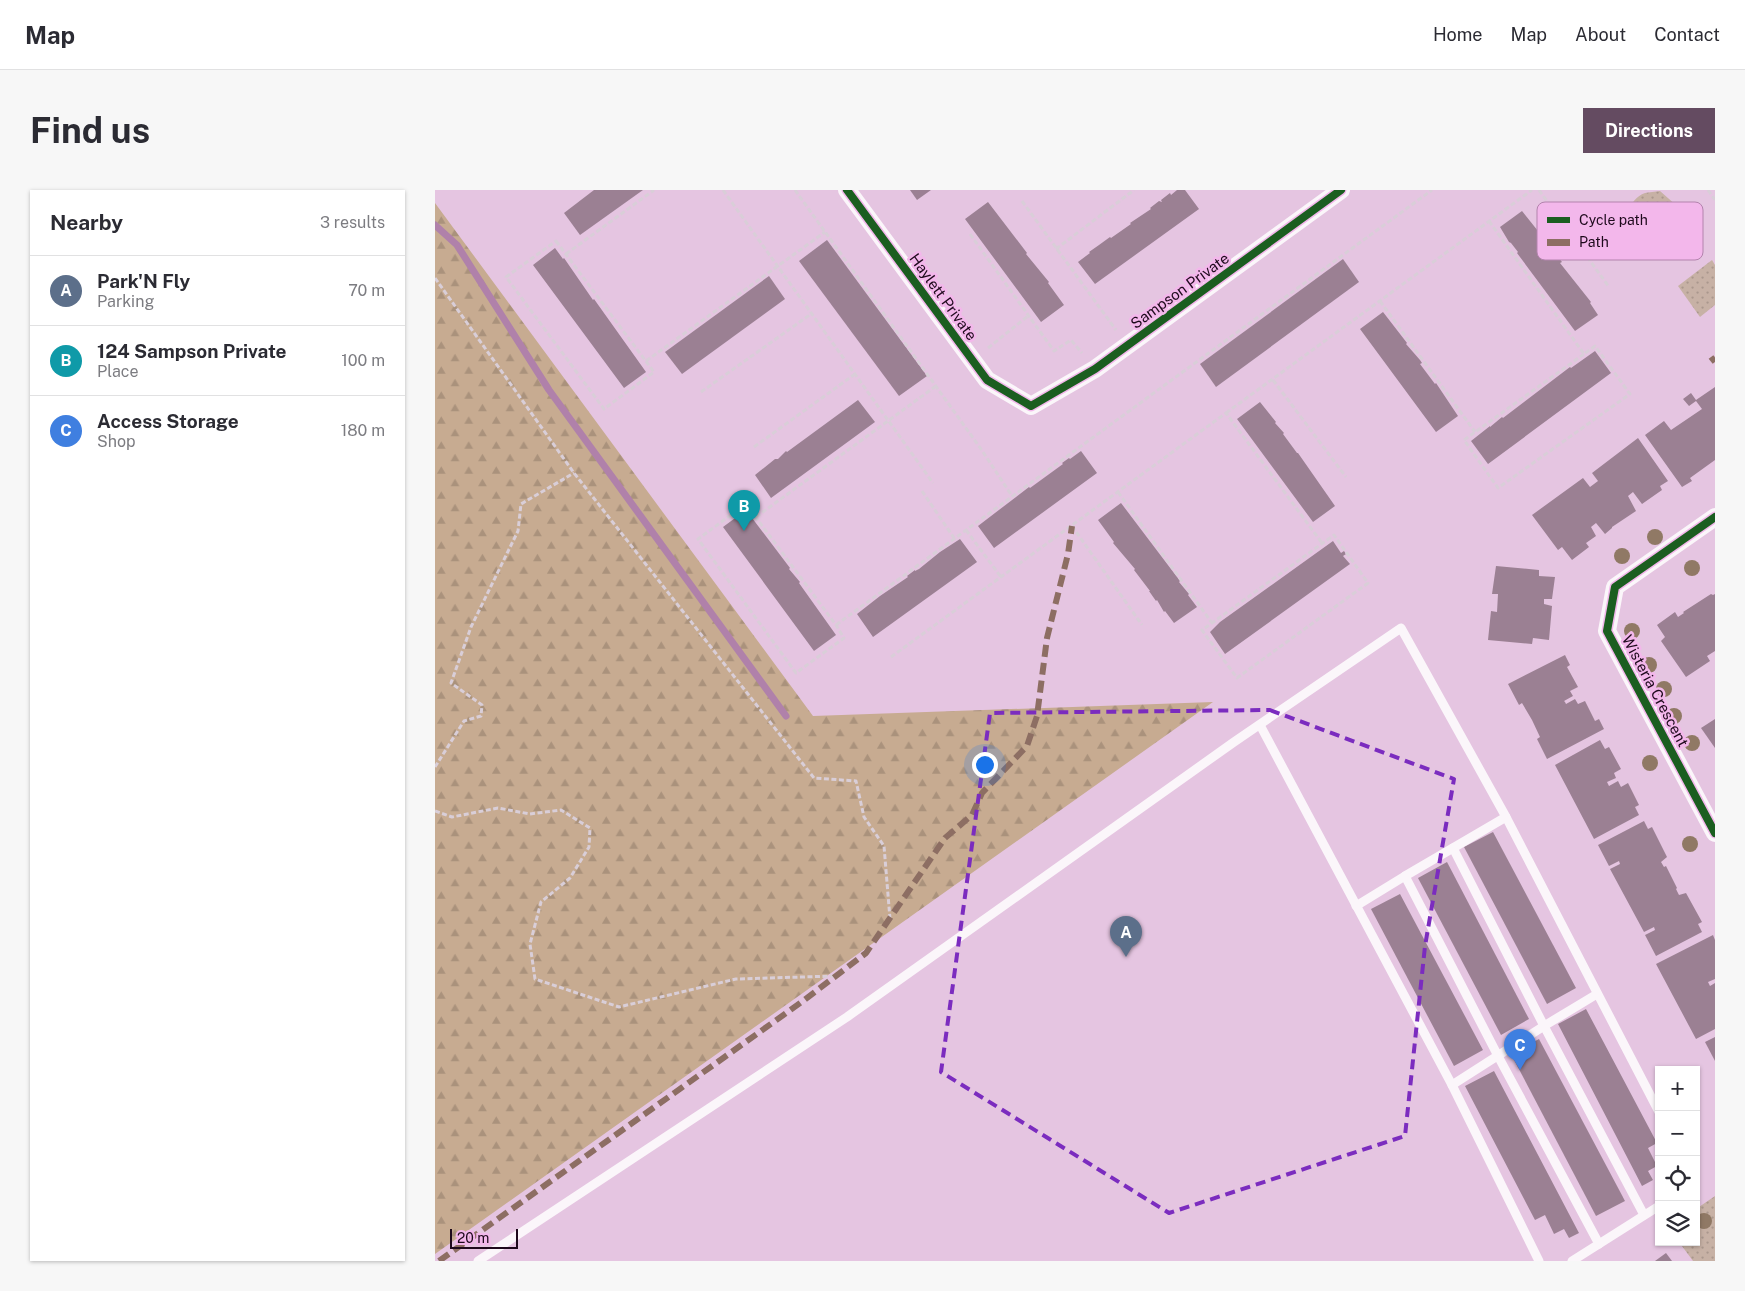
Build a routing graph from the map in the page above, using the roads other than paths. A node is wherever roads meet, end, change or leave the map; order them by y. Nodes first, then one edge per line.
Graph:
1 (847, 190) edge
2 (1341, 190) edge
3 (1031, 406) joint
4 (1715, 517) edge
5 (1260, 725) junction
6 (1506, 817) junction
7 (1715, 833) edge
8 (1453, 848) junction
9 (1405, 876) junction
10 (1356, 906) junction
11 (1597, 994) junction
12 (1544, 1026) junction
13 (1498, 1056) junction
14 (1452, 1085) junction
15 (1658, 1111) edge
16 (1655, 1208) edge
17 (1644, 1215) junction
18 (1599, 1244) junction
19 (478, 1261) edge
20 (1539, 1261) edge
21 (1572, 1261) edge

1 - 3 street, Haylett Private
2 - 3 street, Sampson Private
4 - 7 street, Wisteria Crescent
5 - 6 lane
5 - 10 lane
5 - 19 lane
6 - 8 lane
6 - 11 lane
8 - 9 lane
8 - 12 lane
9 - 10 lane
9 - 13 lane
10 - 14 lane
11 - 12 lane
11 - 15 lane
12 - 13 lane
12 - 17 lane
13 - 14 lane
13 - 18 lane
14 - 20 lane
16 - 17 lane
17 - 18 lane
18 - 21 lane

